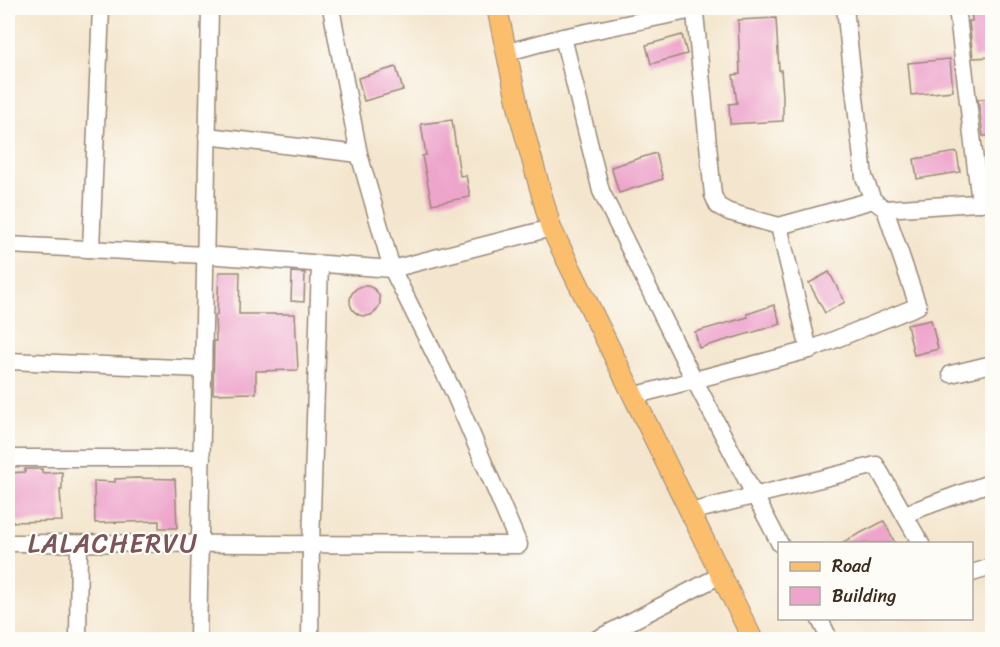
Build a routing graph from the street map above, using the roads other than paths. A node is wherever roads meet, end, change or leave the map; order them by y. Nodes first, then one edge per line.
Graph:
1 (101, 8) edge
2 (210, 8) edge
3 (331, 8) edge
4 (497, 8) edge
5 (845, 8) edge
6 (957, 8) edge
7 (563, 37) junction
8 (508, 52) junction
9 (207, 136) junction
10 (359, 154) junction
11 (986, 202) edge
12 (879, 205) junction
13 (779, 226) junction
14 (551, 228) junction
15 (8, 245) edge
16 (92, 249) junction
17 (205, 255) junction
18 (321, 264) junction
19 (392, 269) junction
20 (809, 350) junction
21 (8, 361) edge
22 (993, 364) edge
23 (203, 369) junction
24 (951, 375) dead end
25 (695, 380) junction
26 (633, 396) junction
27 (8, 458) edge
28 (202, 458) junction
29 (993, 483) edge
30 (754, 496) junction
31 (690, 512) junction
32 (905, 514) junction
33 (779, 542) edge
34 (920, 542) edge
35 (8, 543) edge
36 (79, 543) junction
37 (200, 543) junction
38 (311, 543) junction
39 (993, 567) edge
40 (973, 573) edge
41 (721, 575) junction
42 (820, 620) edge
43 (78, 639) edge
44 (198, 639) edge
45 (310, 639) edge
46 (595, 639) edge
47 (753, 639) edge
48 (830, 639) edge

1 - 16 street
2 - 9 street
3 - 10 street
4 - 8 main road
5 - 12 street
6 - 11 street
7 - 8 street
7 - 13 street
7 - 25 street
8 - 14 main road
9 - 10 street
9 - 17 street
10 - 19 street
11 - 12 street
12 - 13 street
12 - 20 street
13 - 20 street
14 - 19 street
14 - 26 main road
15 - 16 street
16 - 17 street
17 - 18 street
17 - 23 street
18 - 19 street
18 - 38 street
19 - 38 street
20 - 25 street
21 - 23 street
22 - 24 street
23 - 28 street
25 - 26 street
25 - 30 street
26 - 31 main road
27 - 28 street
28 - 37 street
29 - 32 street
30 - 31 street
30 - 32 street
30 - 33 street
31 - 41 main road
32 - 34 street
35 - 36 street
36 - 37 street
36 - 43 street
37 - 38 street
37 - 44 street
38 - 45 street
39 - 40 street
41 - 46 street
41 - 47 main road
42 - 48 street

